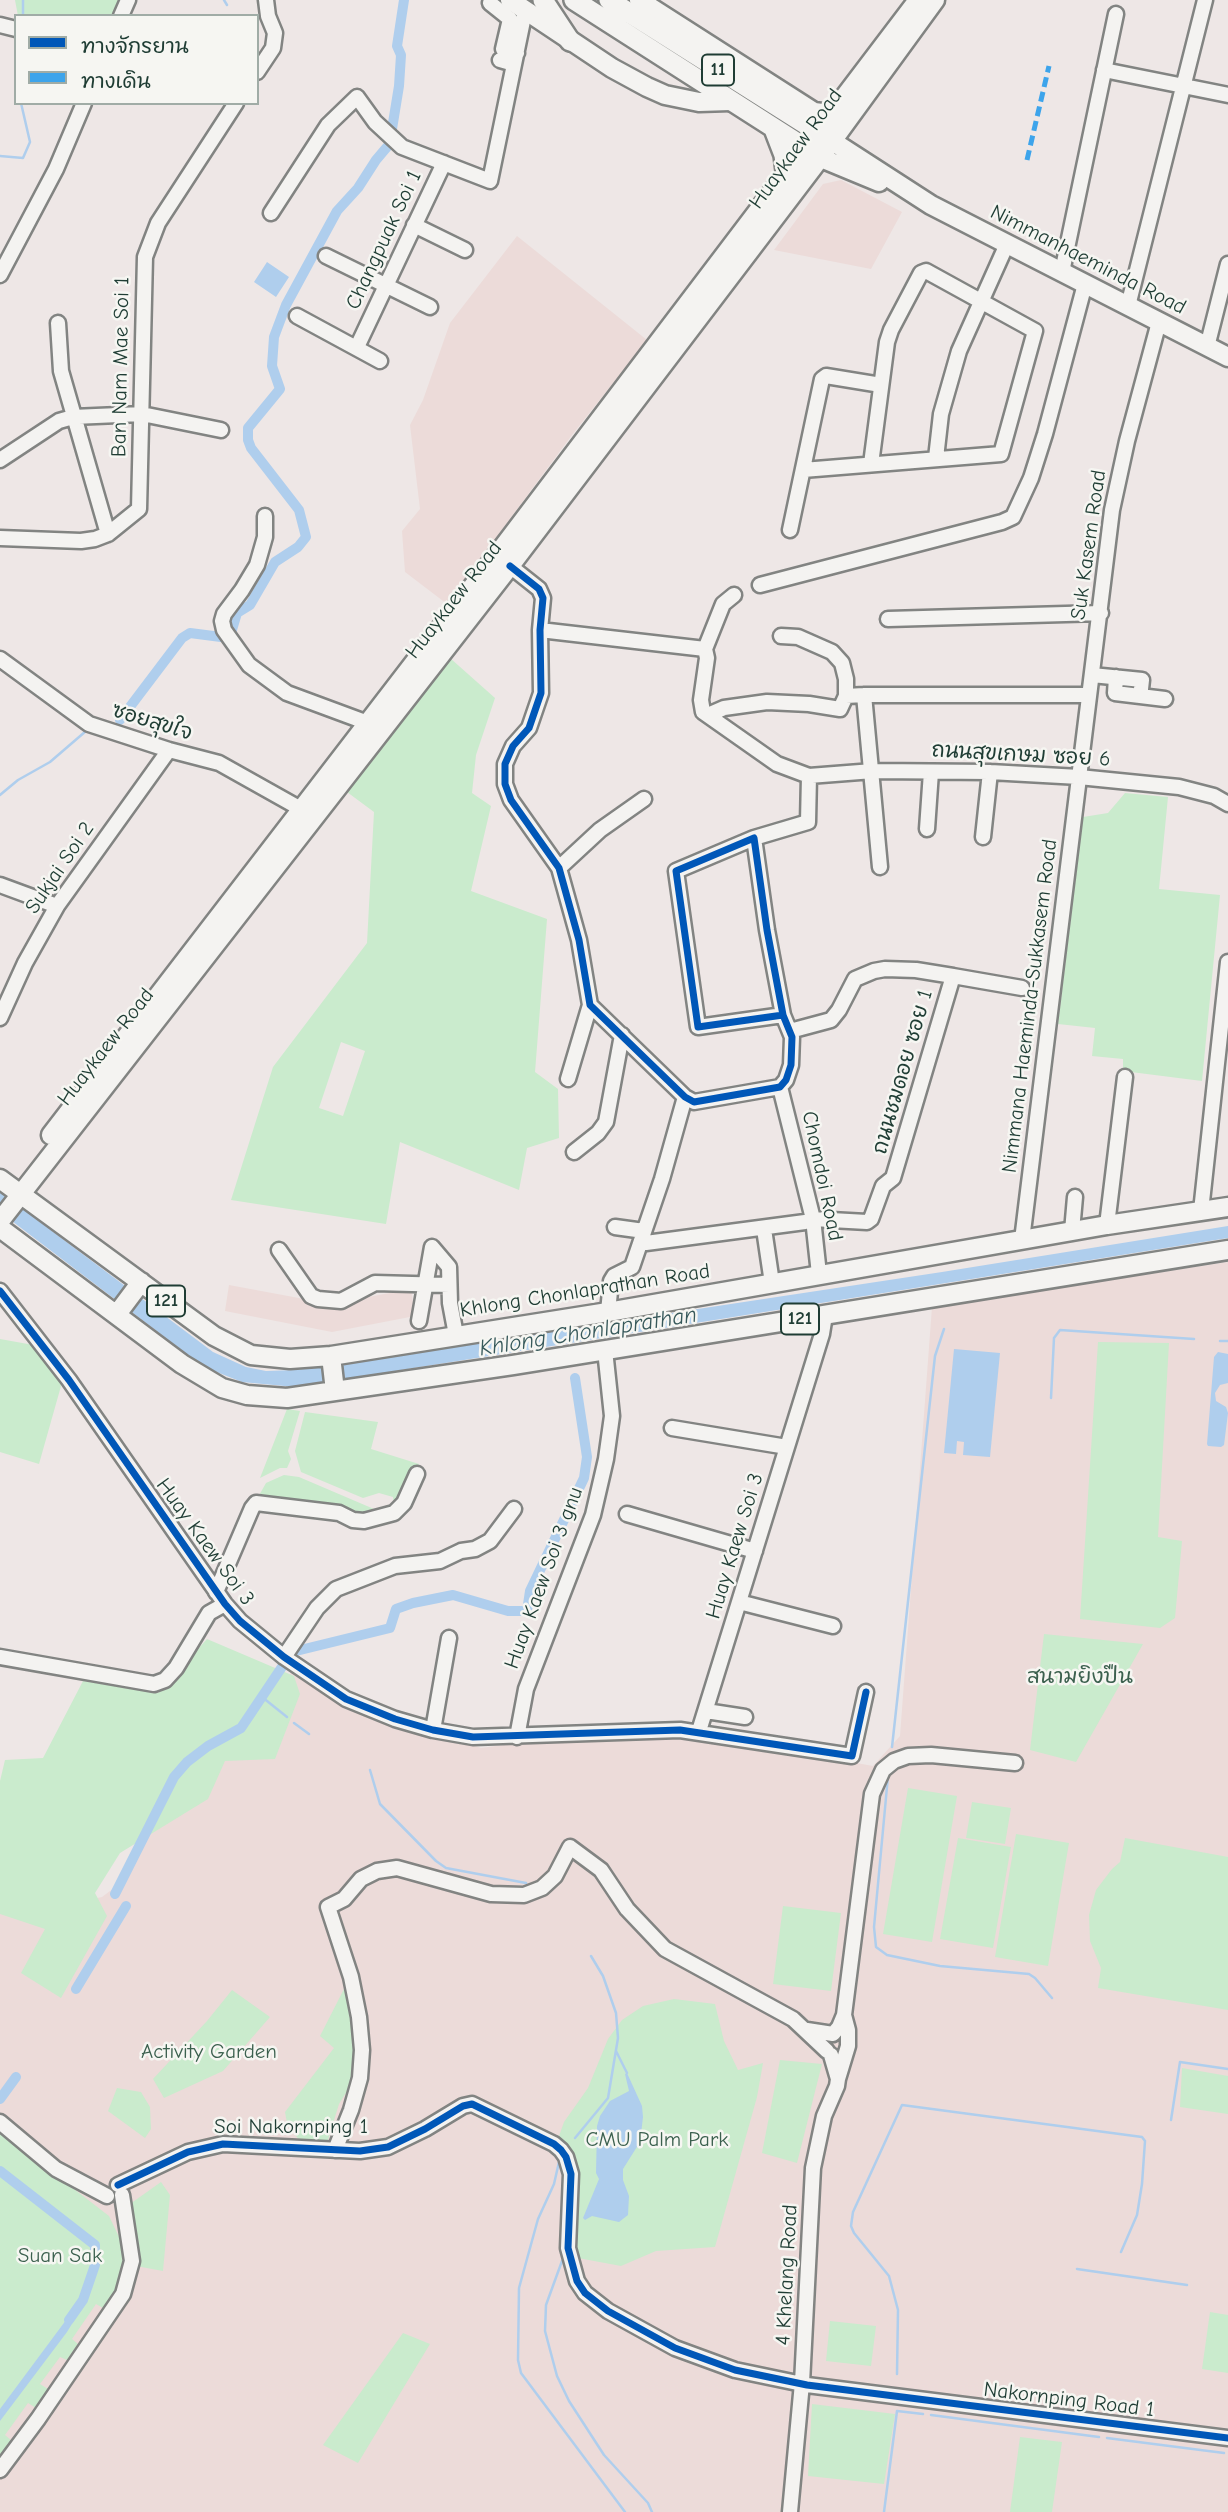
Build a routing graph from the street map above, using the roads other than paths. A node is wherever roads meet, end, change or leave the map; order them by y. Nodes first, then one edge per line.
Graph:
1 (543, 0) edge
2 (574, 0) edge
3 (609, 0) edge
4 (639, 0) edge
5 (918, 0) edge
6 (935, 0) edge
7 (1205, 0) edge
8 (490, 3) dead end
9 (518, 5) edge
10 (267, 7) edge
11 (1116, 15) dead end
12 (570, 41) junction
13 (515, 59) junction
14 (500, 60) dead end
15 (259, 69) edge
16 (1104, 70) junction
17 (1184, 86) junction
18 (1228, 95) edge
19 (730, 101) junction
20 (83, 105) edge
21 (235, 105) edge
22 (836, 119) junction
23 (774, 129) junction
24 (827, 149) junction
25 (444, 163) junction
26 (786, 171) junction
27 (271, 213) dead end
28 (414, 225) junction
29 (1007, 244) junction
30 (466, 250) dead end
31 (326, 256) dead end
32 (1228, 264) edge
33 (1062, 272) junction
34 (0, 275) edge
35 (1085, 284) junction
36 (386, 285) junction
37 (981, 300) junction
38 (1128, 306) junction
39 (430, 307) dead end
40 (297, 316) dead end
41 (1159, 322) junction
42 (58, 323) dead end
43 (1207, 346) junction
44 (357, 347) junction
45 (1228, 357) edge
46 (380, 360) dead end
47 (881, 384) junction
48 (142, 414) junction
49 (73, 417) junction
50 (221, 429) dead end
51 (936, 458) junction
52 (0, 460) edge
53 (871, 464) junction
54 (803, 470) junction
55 (265, 516) dead end
56 (790, 530) dead end
57 (108, 534) junction
58 (0, 538) edge
59 (503, 561) junction
60 (760, 585) dead end
61 (734, 595) dead end
62 (1101, 613) junction
63 (888, 619) dead end
64 (540, 630) junction
65 (781, 636) dead end
66 (705, 649) junction
67 (0, 659) edge
68 (1092, 675) junction
69 (1116, 677) junction
70 (1141, 689) dead end
71 (864, 695) junction
72 (1089, 695) junction
73 (846, 696) junction
74 (1165, 699) dead end
75 (708, 715) junction
76 (368, 723) junction
77 (169, 750) junction
78 (873, 771) junction
79 (931, 772) junction
80 (990, 772) junction
81 (810, 776) junction
82 (1079, 777) junction
83 (644, 799) dead end
84 (1228, 804) edge
85 (307, 813) junction
86 (927, 829) dead end
87 (983, 837) dead end
88 (754, 838) junction
89 (880, 866) dead end
90 (559, 867) junction
91 (0, 885) edge
92 (57, 906) junction
93 (1228, 962) edge
94 (953, 976) junction
95 (1022, 988) dead end
96 (590, 1004) junction
97 (783, 1014) junction
98 (0, 1018) edge
99 (790, 1031) junction
100 (622, 1035) junction
101 (1125, 1077) dead end
102 (568, 1079) dead end
103 (780, 1087) junction
104 (685, 1097) junction
105 (574, 1152) dead end
106 (8, 1191) edge
107 (1075, 1197) dead end
108 (1228, 1207) edge
109 (1201, 1211) junction
110 (809, 1220) junction
111 (0, 1221) edge
112 (1107, 1225) junction
113 (615, 1227) dead end
114 (0, 1228) edge
115 (764, 1229) junction
116 (1072, 1231) junction
117 (645, 1237) junction
118 (1022, 1240) junction
119 (279, 1250) dead end
120 (1228, 1250) edge
121 (819, 1274) junction
122 (772, 1283) junction
123 (424, 1285) junction
124 (449, 1285) junction
125 (139, 1286) junction
126 (0, 1291) edge
127 (120, 1311) junction
128 (608, 1312) junction
129 (825, 1315) junction
130 (419, 1321) dead end
131 (456, 1335) junction
132 (605, 1350) junction
133 (331, 1359) junction
134 (335, 1388) junction
135 (672, 1428) dead end
136 (787, 1447) junction
137 (417, 1475) dead end
138 (513, 1509) dead end
139 (627, 1514) dead end
140 (755, 1551) junction
141 (216, 1592) junction
142 (739, 1602) junction
143 (225, 1604) junction
144 (833, 1626) dead end
145 (449, 1639) dead end
146 (0, 1657) edge
147 (288, 1660) junction
148 (866, 1692) dead end
149 (706, 1712) junction
150 (745, 1717) dead end
151 (433, 1730) junction
152 (699, 1731) junction
153 (517, 1737) junction
154 (1015, 1763) dead end
155 (844, 2015) junction
156 (807, 2030) junction
157 (837, 2082) junction
158 (0, 2122) edge
159 (335, 2150) junction
160 (115, 2192) junction
161 (802, 2383) junction
162 (1228, 2438) edge
163 (0, 2470) edge
164 (790, 2512) edge

1 - 12 highway
2 - 19 highway, 11
3 - 24 highway, 11
4 - 22 main road
5 - 22 main road, Huaykaew Road
6 - 22 main road, Huaykaew Road
7 - 17 street
8 - 13 street
9 - 12 main road
9 - 13 street, Changpuak Soi 1
10 - 15 street
11 - 16 street
12 - 19 main road
13 - 14 street
13 - 25 street, Changpuak Soi 1
16 - 17 street
16 - 33 street
17 - 18 street
17 - 38 street
19 - 23 highway, 11
20 - 34 street
21 - 48 street, Ban Nam Mae Soi 1
22 - 24 main road, Huaykaew Road
22 - 24 main road
23 - 24 highway, 11
23 - 26 highway
24 - 26 main road, Huaykaew Road
24 - 29 main road, Nimmanhaeminda Road / 11
24 - 59 main road, Huaykaew Road
25 - 27 street
25 - 28 street, Changpuak Soi 1
26 - 59 main road, Huaykaew Road
28 - 30 street
28 - 36 street, Changpuak Soi 1
29 - 33 main road, Nimmanhaeminda Road / 11
29 - 37 street
31 - 36 street
32 - 43 street
33 - 35 main road, Nimmanhaeminda Road / 11
35 - 38 main road, Nimmanhaeminda Road / 11
35 - 60 street
36 - 39 street
36 - 44 street, Changpuak Soi 1
37 - 47 street
37 - 51 street
37 - 51 street
38 - 41 main road, Nimmanhaeminda Road / 11
40 - 44 street
41 - 43 main road, Nimmanhaeminda Road / 11
41 - 62 street, Suk Kasem Road
42 - 49 street
43 - 45 main road, Nimmanhaeminda Road / 11
44 - 46 street
47 - 53 street
47 - 54 street
48 - 49 street
48 - 50 street
48 - 57 street, Ban Nam Mae Soi 1
49 - 52 street
49 - 57 street
51 - 53 street
53 - 54 street
54 - 56 street
55 - 76 street
57 - 58 street, Ban Nam Mae Soi 1
59 - 64 street
59 - 76 main road, Huaykaew Road
59 - 85 main road, Huaykaew Road
61 - 66 street
62 - 63 street
62 - 68 street, Suk Kasem Road
64 - 66 street
64 - 90 street
65 - 73 street
66 - 75 street
67 - 77 street, ซอยสุขใจ
68 - 69 street
68 - 72 street, Suk Kasem Road
69 - 70 street
69 - 74 street
71 - 72 street
71 - 73 street
71 - 78 street
72 - 82 street, Suk Kasem Road
73 - 75 street
75 - 81 street
76 - 85 main road, Huaykaew Road
77 - 85 street, ซอยสุขใจ
77 - 92 street, Sukjai Soi 2
78 - 79 street, ถนนสุขเกษม ซอย 6
78 - 81 street, ถนนสุขเกษม ซอย 6
78 - 89 street
79 - 80 street, ถนนสุขเกษม ซอย 6
79 - 86 street
80 - 82 street, ถนนสุขเกษม ซอย 6
80 - 87 street
81 - 88 street
82 - 84 street, ถนนสุขเกษม ซอย 6
82 - 118 street, Nimmana Haeminda-Sukkasem Road
83 - 90 street
85 - 106 main road, Huaykaew Road
88 - 97 street
88 - 97 street
90 - 96 street
91 - 92 street
92 - 98 street, Sukjai Soi 2
93 - 109 street
94 - 95 street
94 - 99 street, ถนนชมดอย ซอย 1
94 - 110 street, ถนนชมดอย ซอย 1
96 - 100 street
96 - 102 street
97 - 99 street
99 - 103 street
100 - 104 street
100 - 105 street
101 - 112 street
103 - 104 street
103 - 110 street, Chomdoi Road
104 - 117 street
106 - 111 main road, Huaykaew Road
106 - 125 main road, Khlong Chonlaprathan Road / 121
107 - 116 street
108 - 109 main road, Khlong Chonlaprathan Road / 121
109 - 112 main road, Khlong Chonlaprathan Road / 121
110 - 115 street
110 - 121 street, Chomdoi Road
112 - 116 main road, Khlong Chonlaprathan Road / 121
113 - 117 street
114 - 127 main road, 121
115 - 117 street
115 - 122 street
116 - 118 main road, Khlong Chonlaprathan Road / 121
117 - 128 street
118 - 121 main road, Khlong Chonlaprathan Road / 121
119 - 123 street
120 - 129 main road, 121
121 - 122 main road, Khlong Chonlaprathan Road / 121
122 - 128 main road, Khlong Chonlaprathan Road / 121
123 - 124 street
123 - 124 street
123 - 130 street
124 - 131 street
125 - 127 main road
125 - 133 main road, Khlong Chonlaprathan Road / 121
126 - 141 street, Huay Kaew Soi 3
127 - 134 main road, 121
128 - 131 main road, Khlong Chonlaprathan Road / 121
129 - 132 main road, 121
129 - 136 street, Huay Kaew Soi 3
131 - 133 main road, Khlong Chonlaprathan Road / 121
132 - 134 main road, 121
132 - 153 street, Huay Kaew Soi 3 gnu
133 - 134 main road
135 - 136 street
136 - 140 street, Huay Kaew Soi 3
137 - 141 street
138 - 147 street
139 - 140 street
140 - 142 street, Huay Kaew Soi 3
141 - 143 street, Huay Kaew Soi 3
142 - 144 street
142 - 149 street, Huay Kaew Soi 3
143 - 146 street
143 - 147 street, Huay Kaew Soi 3
145 - 151 street
147 - 151 street, Huay Kaew Soi 3
148 - 152 street
149 - 150 street
149 - 152 street, Huay Kaew Soi 3
151 - 153 street, Huay Kaew Soi 3
152 - 153 street, Huay Kaew Soi 3
154 - 155 street, 4 Khelang Road
155 - 156 street
155 - 157 street, 4 Khelang Road
156 - 157 street
156 - 159 street
157 - 161 street, 4 Khelang Road
158 - 160 street
159 - 160 street, Soi Nakornping 1
159 - 161 street, Soi Nakornping 1
160 - 163 street
161 - 162 street, Nakornping Road 1
161 - 164 street, 4 Khelang Road

